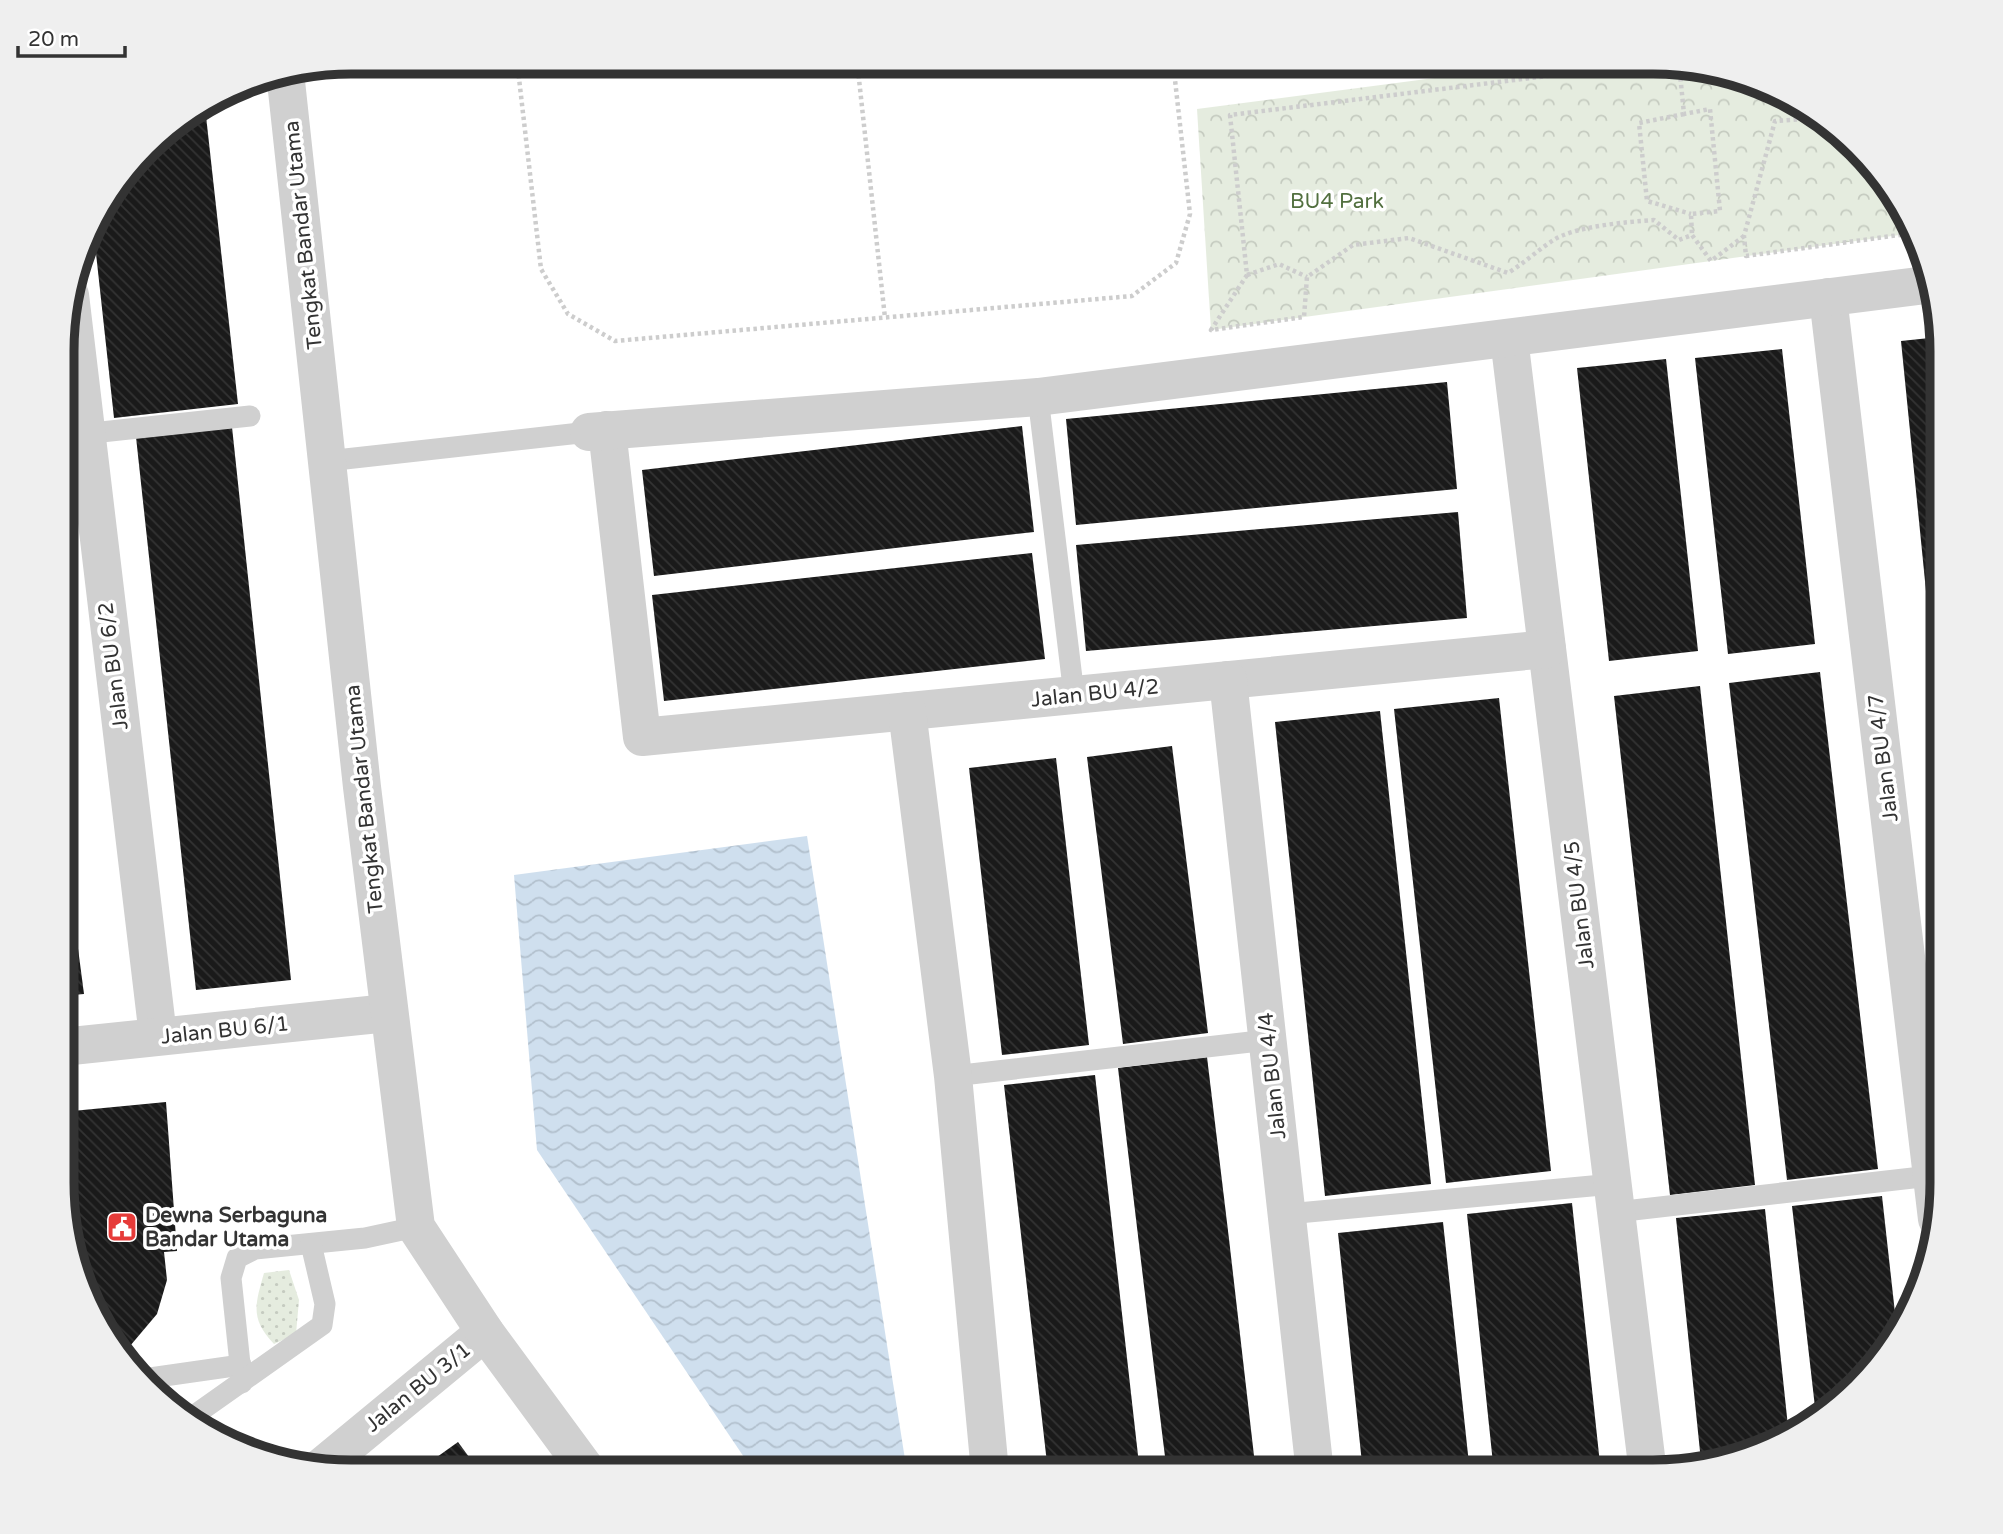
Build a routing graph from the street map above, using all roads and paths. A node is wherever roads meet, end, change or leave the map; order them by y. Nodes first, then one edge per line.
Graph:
1 (518, 74) edge
2 (858, 74) edge
3 (1174, 74) edge
4 (1563, 74) edge
5 (1680, 75) edge
6 (286, 81) edge
7 (1684, 114) junction
8 (1804, 119) edge
9 (1691, 214) junction
10 (1904, 234) edge
11 (1692, 235) junction
12 (1744, 236) junction
13 (1247, 275) junction
14 (1307, 277) junction
15 (1921, 286) edge
16 (1828, 297) junction
17 (885, 318) junction
18 (1509, 338) junction
19 (1038, 397) junction
20 (250, 416) dead end
21 (598, 431) junction
22 (74, 435) edge
23 (327, 461) junction
24 (1547, 649) junction
25 (1227, 680) junction
26 (1074, 695) junction
27 (907, 711) junction
28 (388, 1013) junction
29 (158, 1037) junction
30 (1268, 1040) junction
31 (74, 1046) edge
32 (953, 1076) junction
33 (1930, 1119) edge
34 (1930, 1175) edge
35 (1614, 1198) junction
36 (1287, 1214) junction
37 (416, 1227) junction
38 (310, 1244) junction
39 (485, 1332) junction
40 (241, 1374) junction
41 (154, 1378) edge
42 (196, 1413) edge
43 (330, 1460) edge
44 (579, 1460) edge
45 (989, 1460) edge
46 (1314, 1460) edge
47 (1646, 1460) edge

1 - 17 path
2 - 17 path
3 - 17 path
4 - 13 path
5 - 7 path
6 - 23 street, Tengkat Bandar Utama
7 - 9 path
7 - 9 path
8 - 12 path
9 - 11 path
10 - 12 path
11 - 12 path
11 - 14 path
13 - 14 path
13 - 14 path
15 - 16 street
16 - 18 street
16 - 33 street, Jalan BU 4/7
18 - 19 street
18 - 24 street, Jalan BU 4/5
19 - 21 street
19 - 26 lane
20 - 22 lane
21 - 23 lane
21 - 27 street, Jalan BU 4/2
22 - 29 street, Jalan BU 6/2
23 - 28 street, Tengkat Bandar Utama
24 - 25 street, Jalan BU 4/2
24 - 35 street, Jalan BU 4/5
25 - 26 street, Jalan BU 4/2
25 - 30 street, Jalan BU 4/4
26 - 27 street, Jalan BU 4/2
27 - 32 street
28 - 29 street, Jalan BU 6/1
28 - 37 street, Tengkat Bandar Utama
29 - 31 street, Jalan BU 6/1
30 - 32 lane
30 - 36 street, Jalan BU 4/4
32 - 45 street
34 - 35 lane
35 - 36 lane
35 - 47 street, Jalan BU 4/5
36 - 46 street, Jalan BU 4/4
37 - 38 lane
37 - 39 street, Tengkat Bandar Utama
38 - 40 lane
38 - 40 lane
39 - 43 street, Jalan BU 3/1
39 - 44 street, Tengkat Bandar Utama
40 - 41 lane
40 - 42 lane

